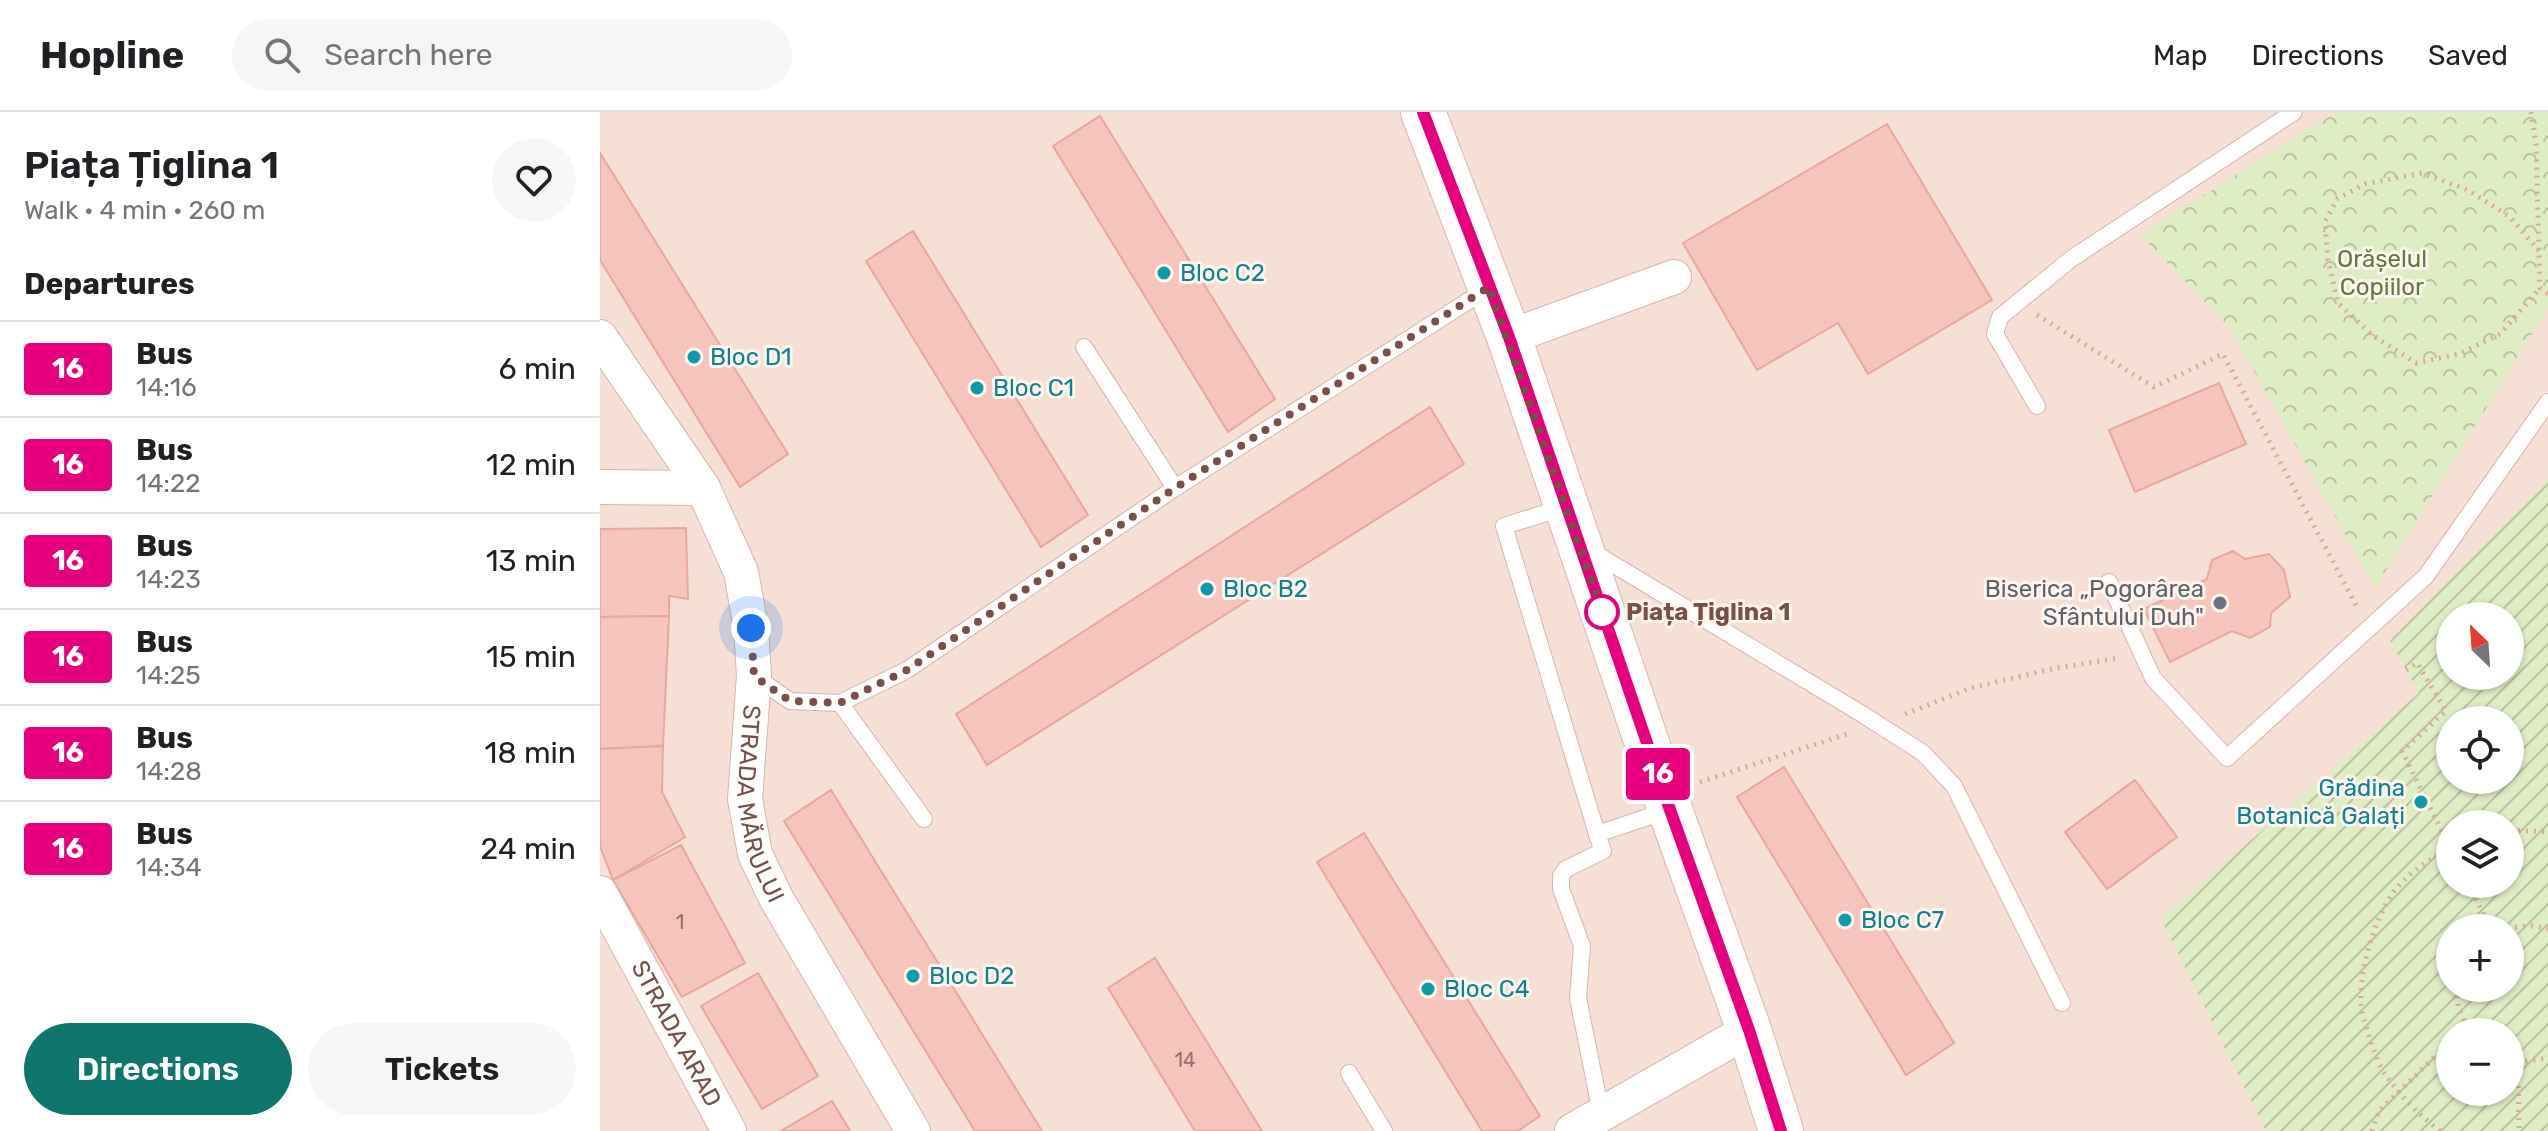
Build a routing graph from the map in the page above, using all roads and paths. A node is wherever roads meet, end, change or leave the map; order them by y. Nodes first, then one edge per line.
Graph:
1 (1423, 112) edge
2 (2531, 112) edge
3 (2290, 113) edge
4 (2539, 251) junction
5 (1674, 277) dead end
6 (1489, 287) junction
7 (2540, 288) junction
8 (2548, 294) edge
9 (2016, 302) junction
10 (600, 337) edge
11 (1509, 337) junction
12 (1084, 347) dead end
13 (2548, 402) edge
14 (2037, 406) dead end
15 (600, 487) edge
16 (703, 488) junction
17 (1175, 488) junction
18 (1573, 526) junction
19 (2109, 582) dead end
20 (2368, 627) junction
21 (2406, 670) dead end
22 (754, 676) junction
23 (840, 703) junction
24 (1671, 810) junction
25 (924, 819) dead end
26 (2436, 820) edge
27 (2524, 831) edge
28 (2548, 832) edge
29 (1597, 834) junction
30 (2436, 856) edge
31 (600, 893) edge
32 (2524, 927) edge
33 (2548, 929) edge
34 (2062, 1003) dead end
35 (1749, 1030) junction
36 (2436, 1056) edge
37 (2548, 1058) edge
38 (2524, 1061) edge
39 (1349, 1073) dead end
40 (2400, 1092) junction
41 (2519, 1106) edge
42 (1587, 1122) edge
43 (729, 1131) edge
44 (913, 1131) edge
45 (1384, 1131) edge
46 (1781, 1131) edge
47 (2372, 1131) edge
48 (2440, 1131) edge
49 (2519, 1131) edge

1 - 6 street
2 - 4 path
3 - 9 lane
4 - 7 path
4 - 7 path
5 - 11 street
6 - 11 street
6 - 17 lane
7 - 8 path
9 - 14 lane
9 - 20 path
10 - 16 street, STRADA MĂRULUI
11 - 18 street
12 - 17 lane
13 - 20 lane
15 - 16 street
16 - 22 street, STRADA MĂRULUI
17 - 23 lane
18 - 24 street
18 - 29 lane
18 - 34 lane
19 - 20 lane
21 - 26 path
22 - 23 lane
22 - 44 street, STRADA MĂRULUI
23 - 25 lane
24 - 29 lane
24 - 35 street
27 - 28 path
29 - 42 lane
30 - 40 path
31 - 43 street, STRADA ARAD
32 - 33 path
35 - 42 street
35 - 46 street
36 - 40 path
37 - 38 path
39 - 45 lane
40 - 47 path
40 - 48 path
41 - 49 path

